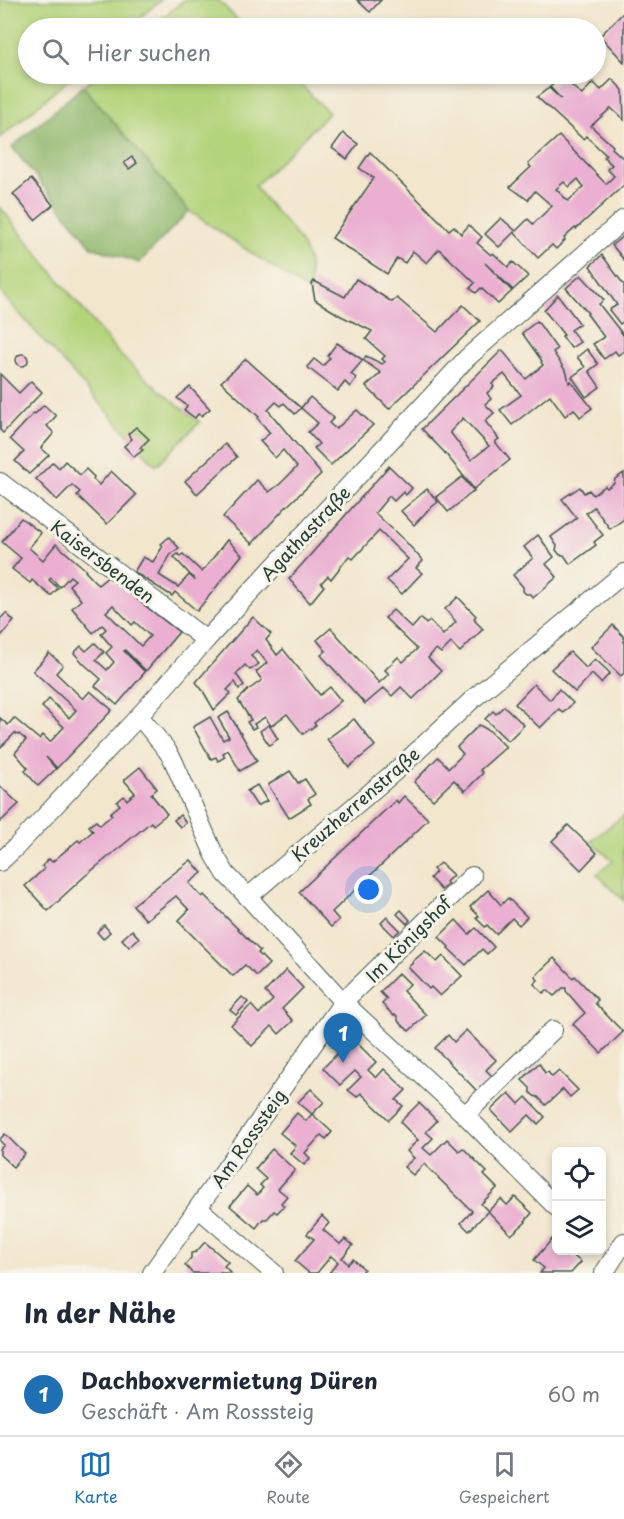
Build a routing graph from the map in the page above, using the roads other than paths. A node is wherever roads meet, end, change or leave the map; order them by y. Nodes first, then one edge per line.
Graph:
1 (624, 219) edge
2 (0, 482) edge
3 (624, 573) edge
4 (206, 640) junction
5 (139, 716) junction
6 (0, 862) edge
7 (472, 876) dead end
8 (249, 897) junction
9 (343, 1002) junction
10 (553, 1030) dead end
11 (465, 1115) junction
12 (552, 1203) edge
13 (198, 1208) junction
14 (624, 1242) edge
15 (604, 1262) edge
16 (152, 1273) edge
17 (274, 1273) edge

1 - 4 street, Agathastraße
2 - 4 street, Kaisersbenden
3 - 8 street, Kreuzherrenstraße
4 - 5 street, Agathastraße
5 - 6 street, Agathastraße
5 - 8 street
7 - 9 street, Im Königshof
8 - 9 street
9 - 11 street
9 - 13 street, Am Rosssteig
10 - 11 street
11 - 12 street
13 - 16 street, Am Rosssteig
13 - 17 street
14 - 15 street

